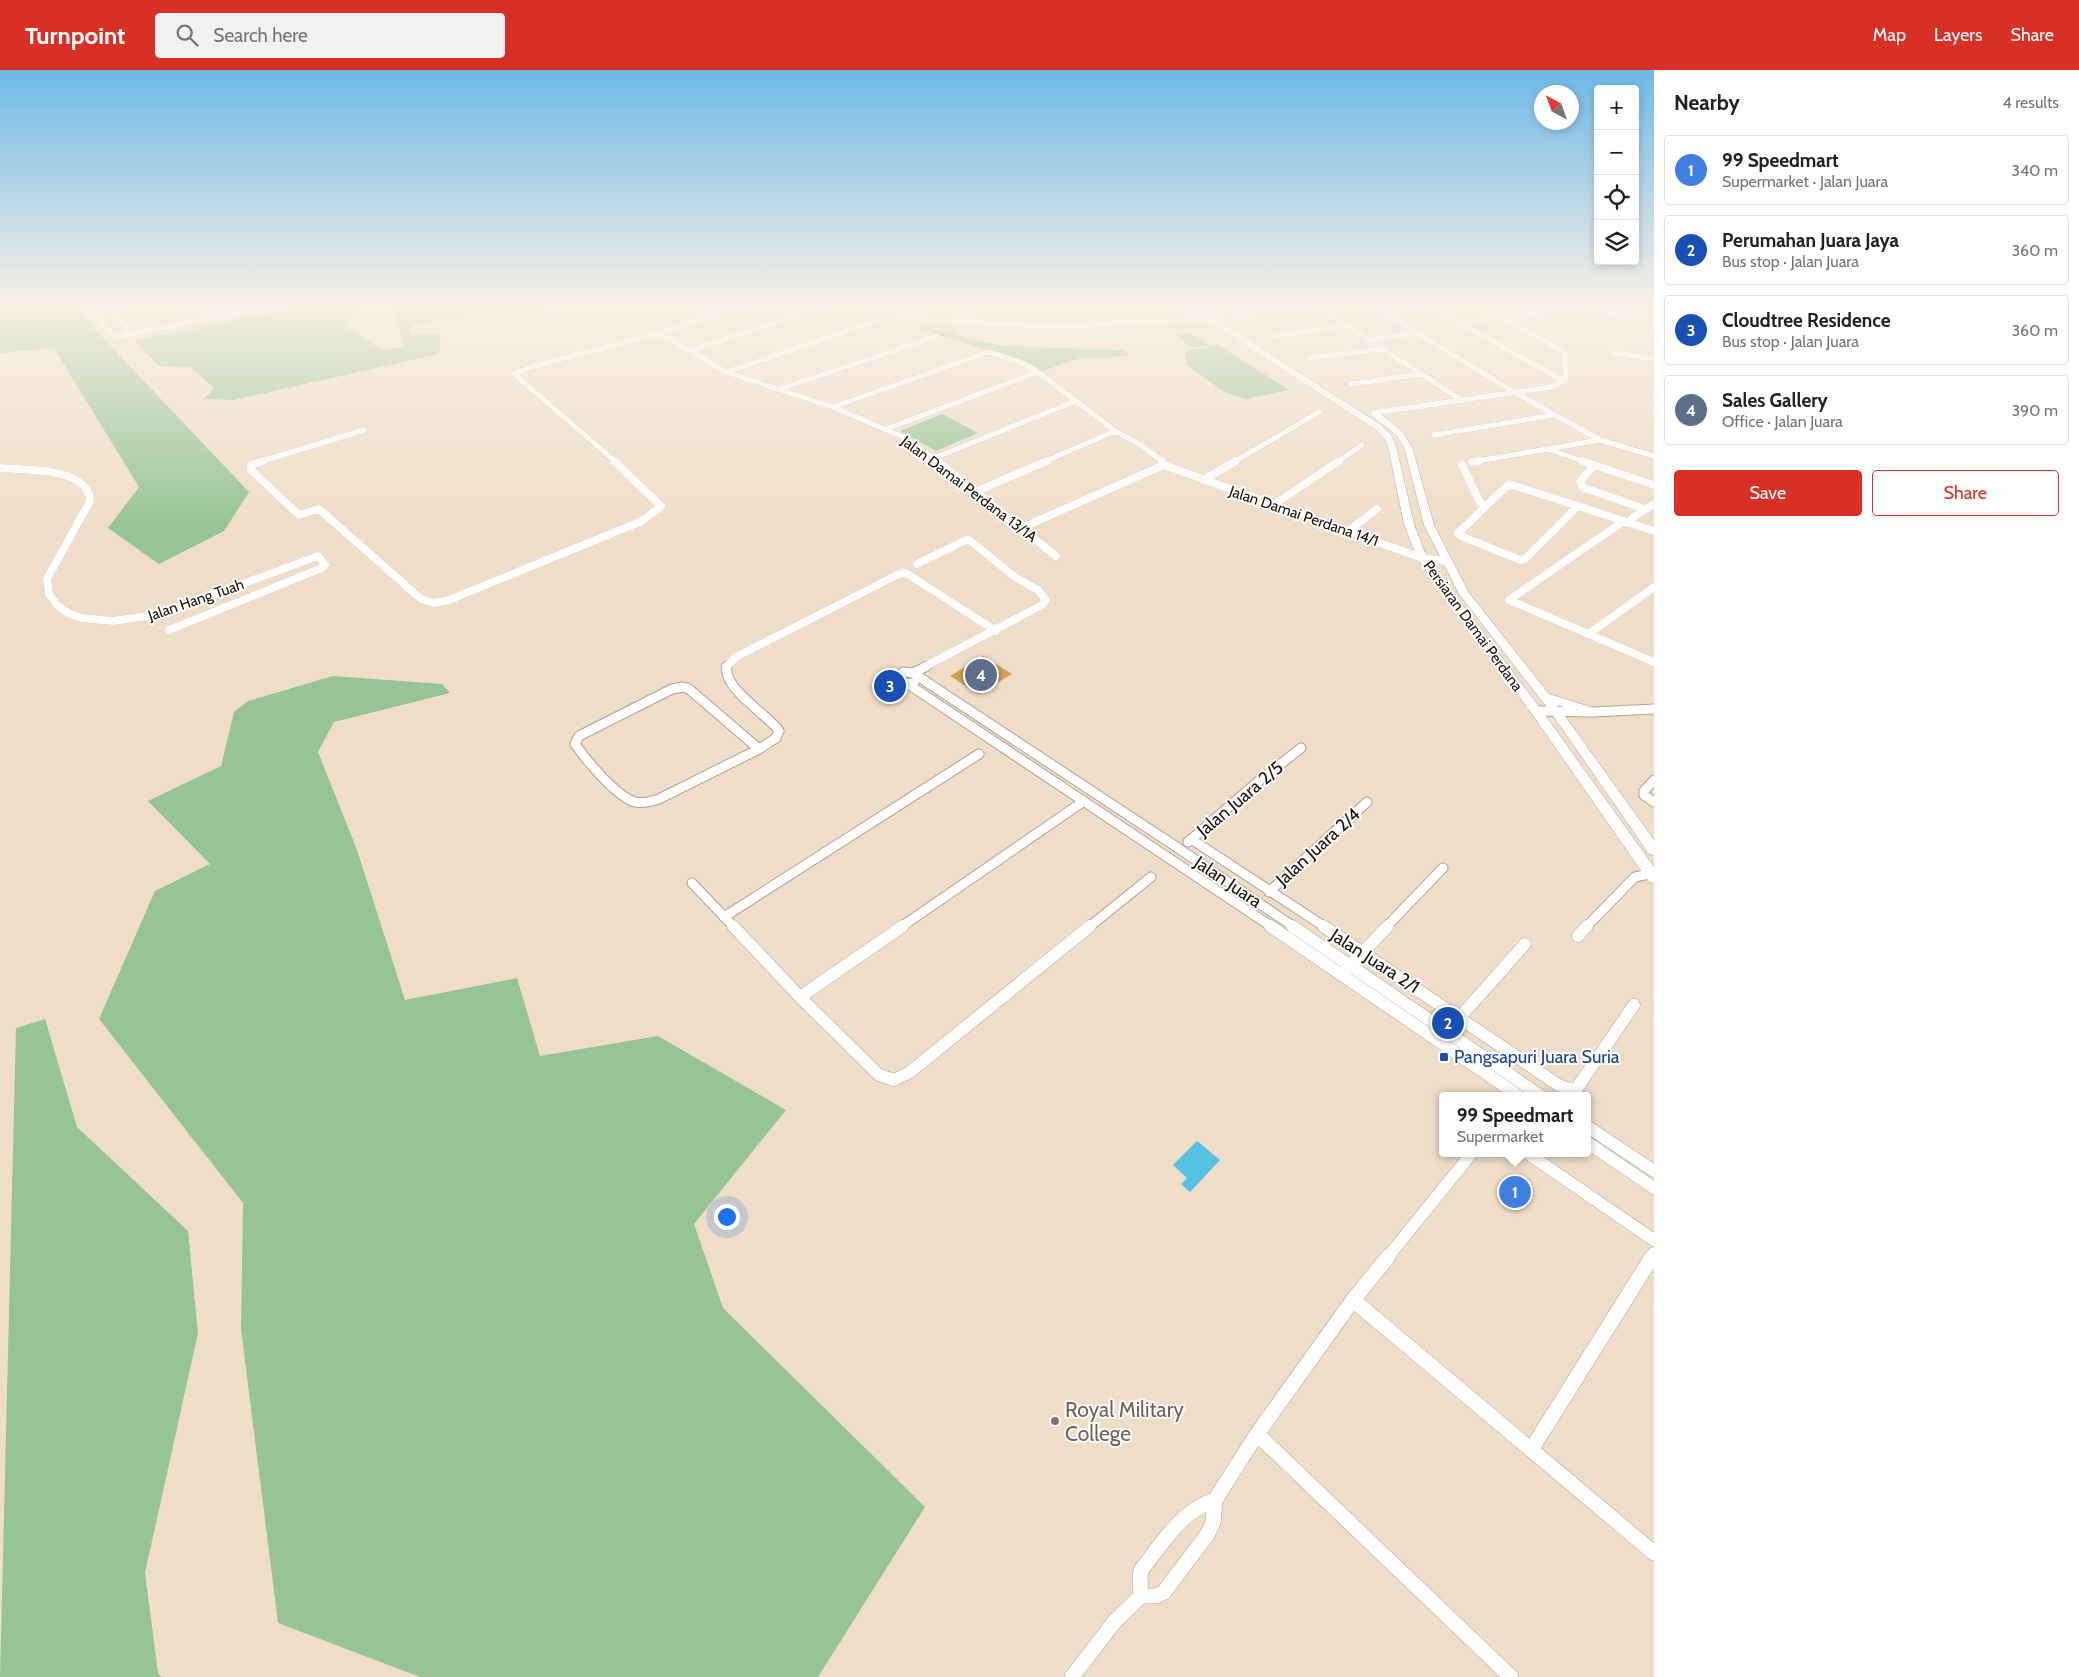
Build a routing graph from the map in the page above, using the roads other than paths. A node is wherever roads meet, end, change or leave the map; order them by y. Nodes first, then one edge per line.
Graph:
1 (515, 375) edge
2 (736, 375) edge
3 (821, 375) edge
4 (924, 375) edge
5 (1030, 375) edge
6 (1042, 375) edge
7 (1301, 375) edge
8 (1310, 375) edge
9 (1415, 375) edge
10 (1423, 375) edge
11 (1486, 375) edge
12 (1552, 375) edge
13 (1566, 375) edge
14 (1561, 380) junction
15 (1351, 384) dead end
16 (780, 389) junction
17 (1514, 392) junction
18 (1461, 400) junction
19 (1076, 401) junction
20 (833, 407) junction
21 (1319, 412) dead end
22 (1373, 413) junction
23 (1554, 415) junction
24 (886, 429) junction
25 (364, 430) dead end
26 (1114, 431) junction
27 (1434, 434) dead end
28 (1600, 440) junction
29 (1362, 446) dead end
30 (1546, 449) junction
31 (1393, 451) junction
32 (1410, 454) junction
33 (1654, 456) edge
34 (934, 458) junction
35 (1472, 462) dead end
36 (1462, 464) dead end
37 (1164, 465) junction
38 (1595, 465) junction
39 (0, 468) edge
40 (1203, 480) junction
41 (1654, 485) edge
42 (975, 492) junction
43 (1654, 504) edge
44 (1273, 505) junction
45 (1484, 506) junction
46 (1578, 506) junction
47 (1377, 509) dead end
48 (1645, 509) junction
49 (1632, 518) dead end
50 (1624, 521) junction
51 (1021, 528) junction
52 (1348, 531) junction
53 (1654, 531) edge
54 (1056, 556) dead end
55 (1422, 558) junction
56 (1446, 561) junction
57 (918, 564) dead end
58 (1654, 587) edge
59 (169, 630) dead end
60 (996, 631) junction
61 (1590, 633) junction
62 (1654, 662) edge
63 (913, 673) junction
64 (908, 684) junction
65 (1544, 696) junction
66 (1654, 709) edge
67 (1536, 710) junction
68 (1556, 711) junction
69 (1593, 712) junction
70 (1566, 726) junction
71 (1300, 748) dead end
72 (759, 749) junction
73 (980, 754) dead end
74 (1654, 780) edge
75 (1084, 801) junction
76 (1367, 802) dead end
77 (1654, 802) edge
78 (1192, 839) junction
79 (1178, 848) junction
80 (1654, 850) edge
81 (1443, 868) dead end
82 (1653, 875) edge
83 (1151, 877) dead end
84 (692, 883) dead end
85 (1269, 892) junction
86 (724, 917) junction
87 (1578, 936) dead end
88 (1525, 944) dead end
89 (1364, 953) junction
90 (1350, 966) junction
91 (1342, 974) junction
92 (800, 996) junction
93 (1634, 1005) dead end
94 (1460, 1017) junction
95 (1521, 1092) edge
96 (1591, 1129) edge
97 (1591, 1145) edge
98 (1469, 1157) edge
99 (1533, 1157) edge
100 (1654, 1171) edge
101 (1654, 1188) edge
102 (1654, 1240) edge
103 (1654, 1254) edge
104 (1353, 1300) junction
105 (1257, 1434) junction
106 (1531, 1450) junction
107 (1216, 1500) junction
108 (1654, 1553) edge
109 (1141, 1596) junction
110 (1072, 1677) edge
111 (1511, 1677) edge

1 - 25 street
2 - 16 street, Jalan Damai Perdana 13/1A
3 - 16 street
4 - 20 street
5 - 24 street
6 - 19 street
7 - 31 main road, Persiaran Damai Perdana
8 - 22 main road, Persiaran Damai Perdana
9 - 15 street
10 - 18 street
11 - 17 street
12 - 14 street
13 - 14 street
14 - 17 street
16 - 20 street, Jalan Damai Perdana 13/1A
17 - 18 street
17 - 23 street
18 - 22 street
19 - 26 street
19 - 34 street
20 - 24 street, Jalan Damai Perdana 13/1A
21 - 40 street
22 - 32 main road, Persiaran Damai Perdana
23 - 27 street
23 - 28 street
24 - 34 street, Jalan Damai Perdana 13/1A
26 - 37 street
26 - 42 street
28 - 30 street
28 - 33 street
29 - 44 street
30 - 35 street
30 - 38 street
31 - 32 main road
31 - 55 main road, Persiaran Damai Perdana
32 - 56 main road, Persiaran Damai Perdana
34 - 42 street, Jalan Damai Perdana 13/1A
36 - 45 street
37 - 40 street, Jalan Damai Perdana 14/1
37 - 51 street
38 - 41 street
38 - 48 street
39 - 59 street, Jalan Hang Tuah
40 - 44 street, Jalan Damai Perdana 14/1
42 - 51 street, Jalan Damai Perdana 13/1A
43 - 48 street
44 - 52 street, Jalan Damai Perdana 14/1
45 - 46 street
45 - 46 street
46 - 50 street
47 - 52 street
48 - 49 street
50 - 53 street
50 - 61 street
51 - 54 street, Jalan Damai Perdana 13/1A
52 - 55 street, Jalan Damai Perdana 14/1
55 - 56 street, Jalan Damai Perdana 14/1
55 - 67 main road, Persiaran Damai Perdana
56 - 65 main road, Persiaran Damai Perdana
57 - 60 street
58 - 61 street
60 - 63 street
60 - 72 street
61 - 62 street
63 - 64 street
63 - 64 street
63 - 79 street, Jalan Juara
64 - 75 street, Jalan Juara
65 - 68 main road, Persiaran Damai Perdana
65 - 69 main road
66 - 69 street
67 - 68 street
67 - 82 main road, Persiaran Damai Perdana
68 - 69 street
68 - 70 main road, Persiaran Damai Perdana
69 - 70 main road
70 - 80 main road, Persiaran Damai Perdana
71 - 78 street, Jalan Juara 2/5
72 - 72 street
73 - 86 street
74 - 77 street
75 - 91 street, Jalan Juara
75 - 92 street
76 - 85 street, Jalan Juara 2/4
78 - 79 street, Jalan Juara 2/5
78 - 85 street, Jalan Juara 2/1
79 - 90 street, Jalan Juara
81 - 89 street
82 - 87 street
83 - 92 street
84 - 86 street
85 - 89 street, Jalan Juara 2/1
86 - 92 street
88 - 94 street
89 - 90 street
89 - 94 street, Jalan Juara 2/1
90 - 91 street
90 - 95 street, Jalan Juara
91 - 95 street, Jalan Juara
93 - 94 street, Jalan Juara 2/1
96 - 100 street
97 - 101 street
98 - 104 street
99 - 102 street
103 - 106 street
104 - 105 street
104 - 106 street
105 - 107 street
105 - 111 street
106 - 108 street
107 - 109 street
107 - 109 street
109 - 110 street

